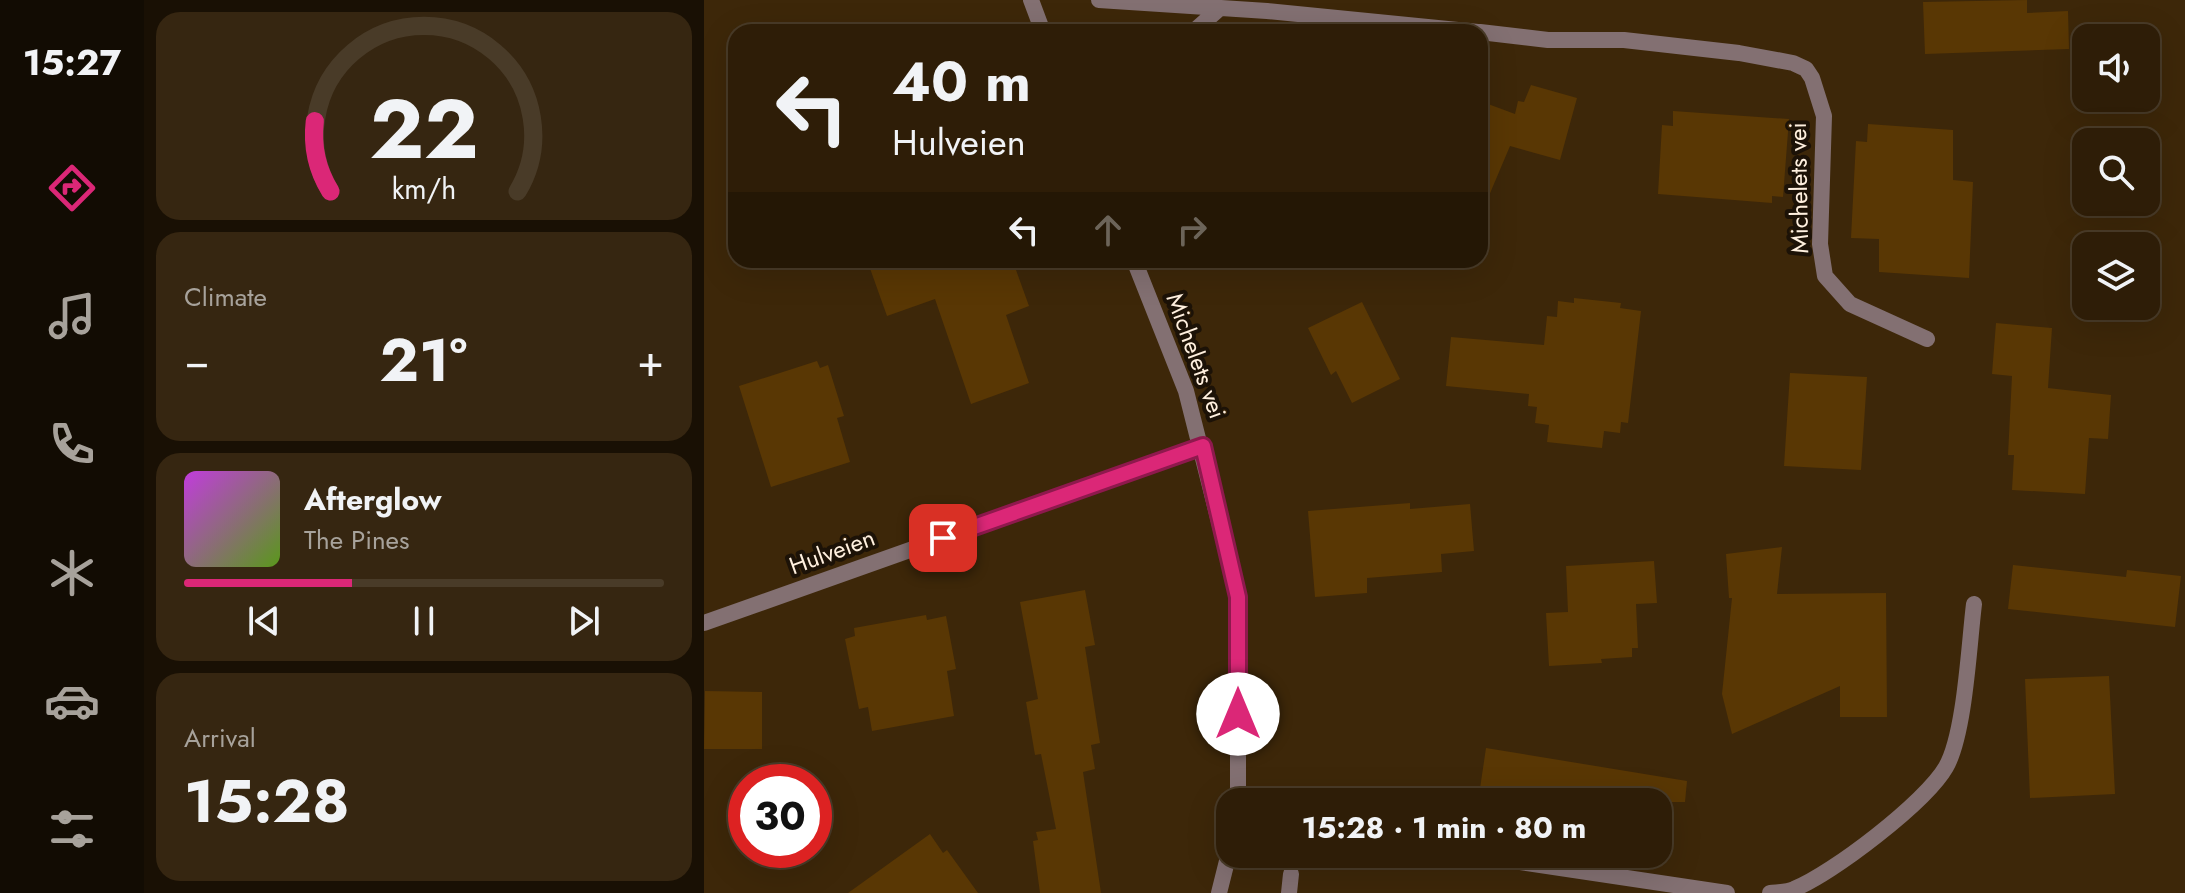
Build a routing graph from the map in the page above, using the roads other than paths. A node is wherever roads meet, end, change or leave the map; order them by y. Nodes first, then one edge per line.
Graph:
1 (1031, 0) edge
2 (1099, 0) edge
3 (1220, 8) junction
4 (1040, 24) edge
5 (1202, 24) edge
6 (1393, 24) edge
7 (1488, 33) edge
8 (1137, 268) edge
9 (1927, 339) dead end
10 (1203, 446) junction
11 (1974, 604) dead end
12 (704, 623) edge
13 (1238, 788) edge
14 (1225, 868) edge
15 (1560, 868) edge
16 (1291, 874) dead end
17 (1219, 893) edge
18 (1289, 893) edge
19 (1727, 893) edge
20 (1770, 893) edge

1 - 4 street
2 - 3 street, Michelets vei
3 - 5 street
3 - 6 street, Michelets vei
7 - 9 street, Michelets vei
8 - 10 street, Michelets vei
10 - 12 street, Hulveien
10 - 13 street, Michelets vei
11 - 20 street
14 - 17 street
15 - 19 street
16 - 18 street

